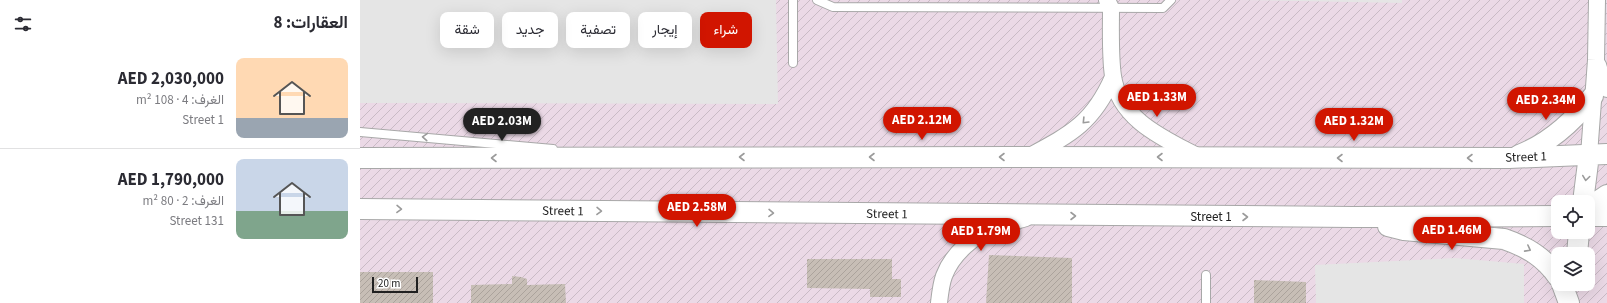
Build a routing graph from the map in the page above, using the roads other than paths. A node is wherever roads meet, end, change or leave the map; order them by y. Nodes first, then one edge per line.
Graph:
1 (793, 0) edge
2 (817, 0) edge
3 (1171, 0) edge
4 (1597, 0) edge
5 (1111, 3) edge
6 (793, 63) dead end
7 (1113, 77) junction
8 (1600, 92) edge
9 (360, 132) edge
10 (1598, 155) edge
11 (1028, 157) junction
12 (1199, 157) junction
13 (360, 158) edge
14 (645, 158) junction
15 (1509, 158) junction
16 (1585, 195) edge
17 (1607, 195) edge
18 (1595, 203) edge
19 (360, 209) edge
20 (1034, 215) junction
21 (1551, 216) edge
22 (1595, 216) edge
23 (1607, 216) edge
24 (1353, 217) junction
25 (1551, 266) edge
26 (1206, 275) dead end
27 (1565, 291) edge
28 (1574, 291) edge
29 (939, 303) edge
30 (1206, 303) edge
31 (1570, 303) edge
32 (1573, 303) edge

1 - 6 lane
2 - 5 lane
3 - 5 lane
4 - 8 street
5 - 7 street, Street 1
7 -> 11 street, Street 1
7 - 12 street, Street 1
8 - 10 street
8 - 15 street
14 -> 9 lane
10 - 15 street, Street 1
10 -> 16 street
12 -> 11 street, Street 1
11 -> 14 street, Street 1
15 -> 12 street, Street 1
14 -> 13 street, Street 1
17 - 18 street
19 -> 20 street, Street 1
20 -> 24 street, Street 1
20 - 29 street
21 - 24 street, Street 1
22 - 23 street
24 -> 25 street
26 - 30 lane
27 - 31 street
28 - 32 street

